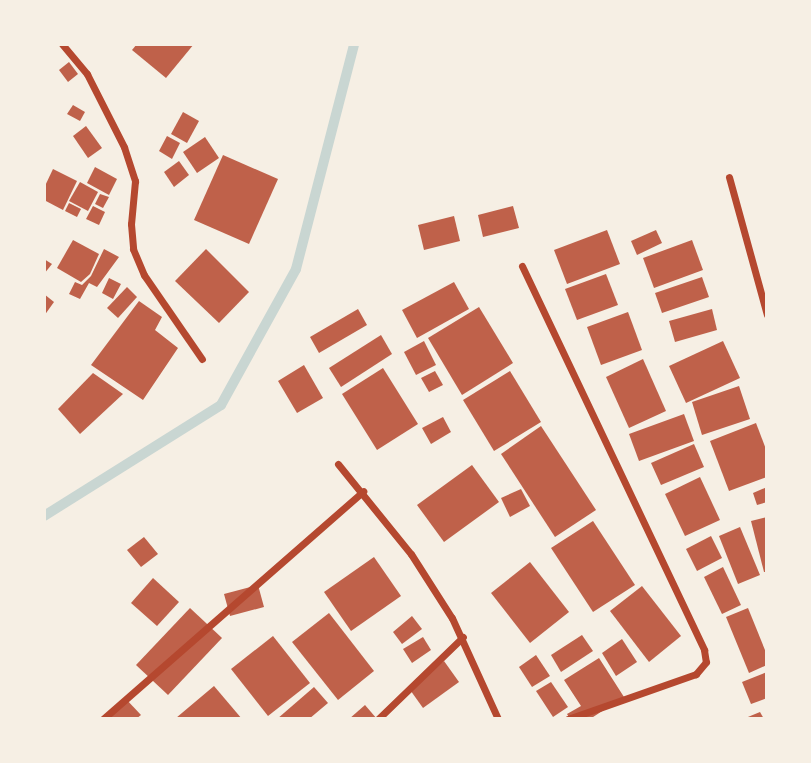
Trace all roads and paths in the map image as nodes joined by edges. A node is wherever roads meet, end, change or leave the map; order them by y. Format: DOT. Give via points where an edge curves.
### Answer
graph roads {
  1 [pos="62,44"];
  2 [pos="729,177"];
  3 [pos="522,266"];
  4 [pos="767,315"];
  5 [pos="202,359"];
  6 [pos="338,464"];
  7 [pos="363,491"];
  8 [pos="463,637"];
  9 [pos="103,719"];
  10 [pos="378,719"];
  11 [pos="498,719"];
  12 [pos="568,719"];
  1 -- 5 [label="street" via="87,74 124,147 135,181 133,249 144,275"];
  2 -- 4 [label="street"];
  3 -- 12 [label="street" via="706,662 696,674"];
  6 -- 7 [label="street"];
  7 -- 8 [label="street" via="411,554"];
  7 -- 9 [label="street"];
  8 -- 10 [label="street"];
  8 -- 11 [label="street"];
}
